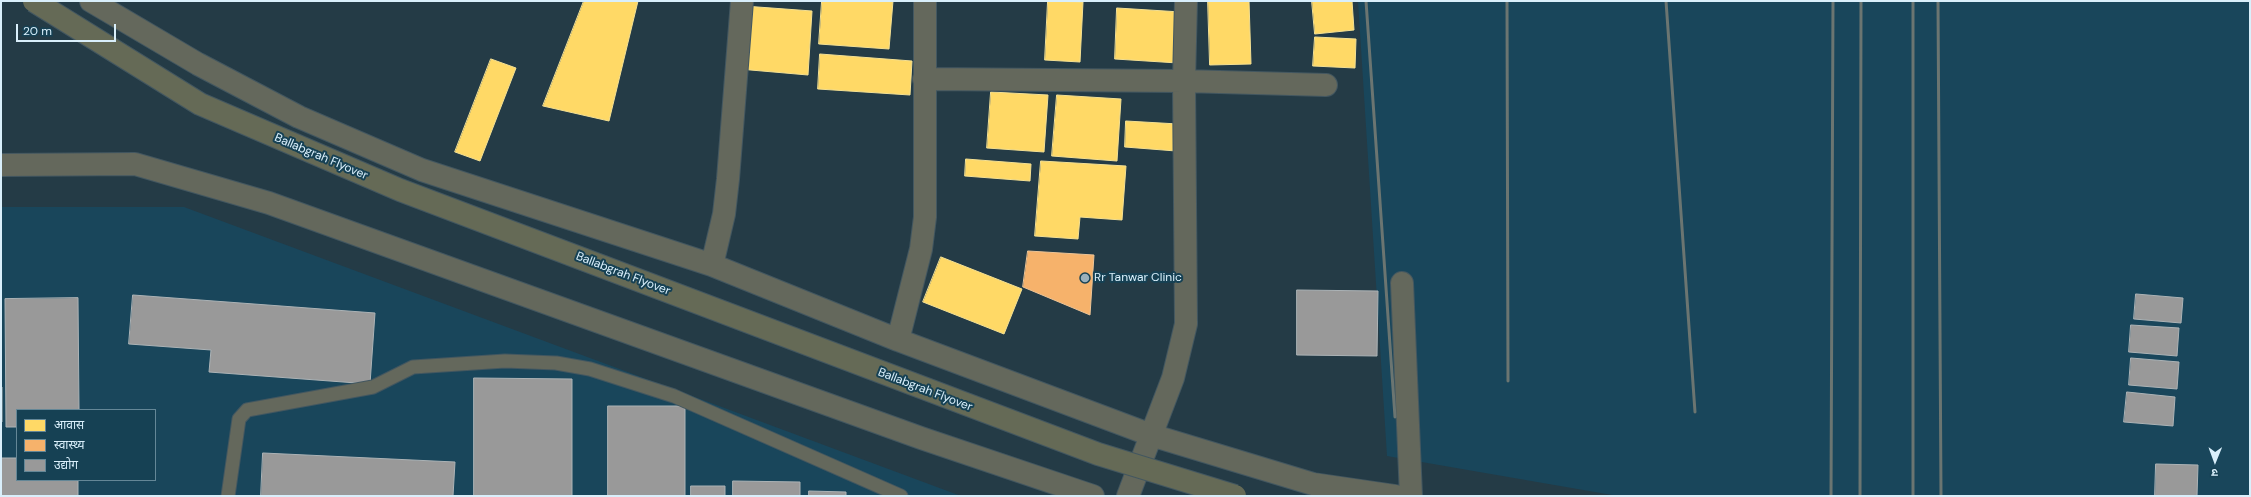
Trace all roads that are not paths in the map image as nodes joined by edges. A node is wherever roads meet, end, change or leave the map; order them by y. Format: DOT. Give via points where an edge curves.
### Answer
graph roads {
  1 [pos="34,1"];
  2 [pos="91,1"];
  3 [pos="742,1"];
  4 [pos="925,1"];
  5 [pos="1186,1"];
  6 [pos="924,79"];
  7 [pos="1184,80"];
  8 [pos="1326,85"];
  9 [pos="1,165"];
  10 [pos="712,265"];
  11 [pos="1402,283"];
  12 [pos="898,340"];
  13 [pos="1151,435"];
  14 [pos="228,496"];
  15 [pos="902,496"];
  16 [pos="1093,496"];
  17 [pos="1128,496"];
  18 [pos="1235,496"];
  19 [pos="1395,496"];
  20 [pos="1411,496"];
  1 -- 18 [label="main road, Ballabgrah Flyover, bridge" via="200,104 400,190 1076,446"];
  2 -- 10 [label="street" via="198,64 299,117 422,170"];
  3 -- 10 [label="street" via="728,180 724,214"];
  4 -- 6 [label="street"];
  5 -- 7 [label="street"];
  6 -- 7 [label="street"];
  6 -- 12 [label="street" via="925,217 921,249"];
  7 -- 8 [label="street"];
  7 -- 13 [label="street" via="1186,324 1173,378"];
  9 -- 16 [label="street" via="135,164 269,203 914,435"];
  10 -- 12 [label="street"];
  11 -- 20 [label="street"];
  12 -- 13 [label="street"];
  13 -- 17 [label="street"];
  13 -- 19 [label="street" via="1312,484"];
  14 -- 15 [label="lane" via="240,419 246,410 373,387 413,367 505,361 556,363 590,369 660,392"];
}
